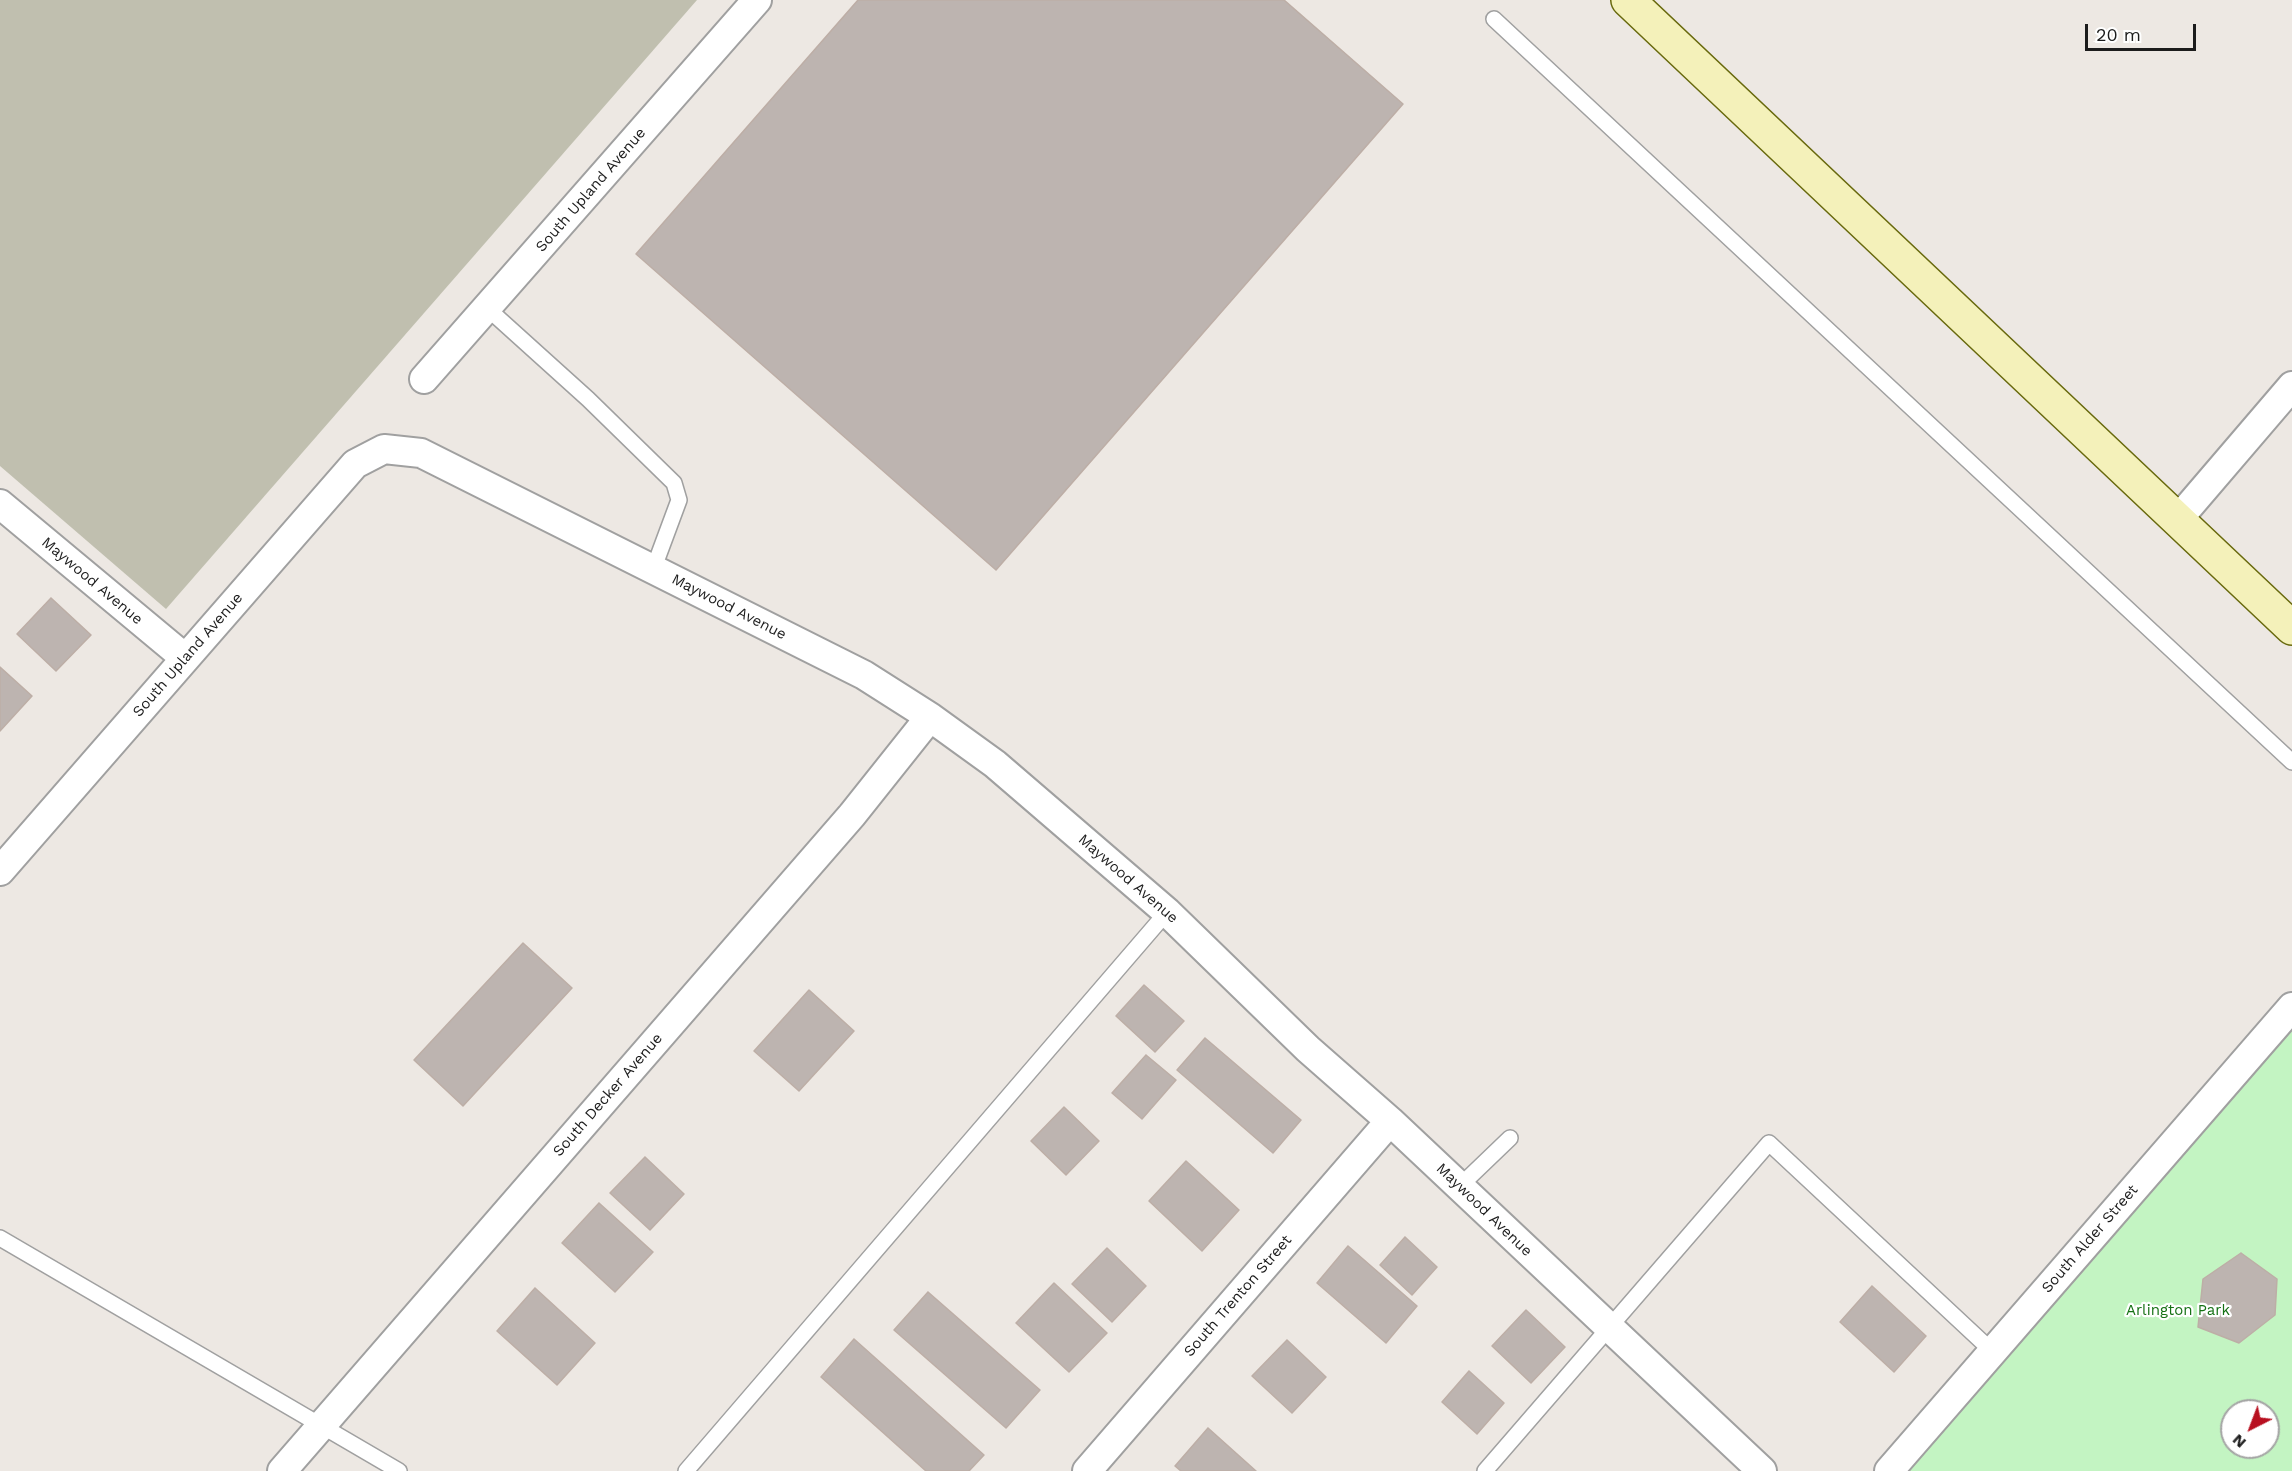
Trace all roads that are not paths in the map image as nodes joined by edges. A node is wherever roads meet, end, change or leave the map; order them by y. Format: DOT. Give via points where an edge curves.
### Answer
graph roads {
  1 [pos="757,0"];
  2 [pos="1628,0"];
  3 [pos="1494,19"];
  4 [pos="486,308"];
  5 [pos="424,379"];
  6 [pos="2292,386"];
  7 [pos="384,449"];
  8 [pos="0,504"];
  9 [pos="2179,519"];
  10 [pos="653,570"];
  11 [pos="2292,628"];
  12 [pos="185,658"];
  13 [pos="930,717"];
  14 [pos="2292,762"];
  15 [pos="0,871"];
  16 [pos="1167,912"];
  17 [pos="2292,1007"];
  18 [pos="1390,1121"];
  19 [pos="1510,1138"];
  20 [pos="1460,1186"];
  21 [pos="0,1238"];
  22 [pos="1610,1329"];
  23 [pos="1993,1352"];
  24 [pos="320,1426"];
  25 [pos="282,1471"];
  26 [pos="399,1471"];
  27 [pos="686,1471"];
  28 [pos="1087,1471"];
  29 [pos="1485,1471"];
  30 [pos="1762,1471"];
  31 [pos="1889,1471"];
  1 -- 4 [label="street, South Upland Avenue"];
  2 -- 9 [label="street"];
  3 -- 14 [label="lane"];
  4 -- 5 [label="street, South Upland Avenue"];
  4 -- 10 [label="lane" via="675,483 678,500"];
  6 -- 9 [label="street"];
  7 -- 10 [label="street, Maywood Avenue" via="421,453"];
  7 -- 12 [label="street, South Upland Avenue" via="355,464"];
  8 -- 12 [label="street, Maywood Avenue"];
  9 -- 11 [label="street"];
  10 -- 13 [label="street, Maywood Avenue" via="864,675"];
  12 -- 15 [label="street, South Upland Avenue"];
  13 -- 16 [label="street, Maywood Avenue" via="995,764"];
  13 -- 24 [label="street, South Decker Avenue" via="852,816"];
  16 -- 18 [label="street, Maywood Avenue" via="1308,1049"];
  16 -- 27 [label="lane"];
  17 -- 23 [label="street, South Alder Street"];
  18 -- 20 [label="street, Maywood Avenue"];
  18 -- 28 [label="street, South Trenton Street"];
  19 -- 20 [label="lane"];
  20 -- 22 [label="street, Maywood Avenue"];
  21 -- 24 [label="lane" via="280,1399"];
  22 -- 23 [label="lane" via="1769,1143"];
  22 -- 29 [label="lane"];
  22 -- 30 [label="street, Maywood Avenue"];
  23 -- 31 [label="street, South Alder Street"];
  24 -- 25 [label="street, South Decker Avenue"];
  24 -- 26 [label="lane"];
}
